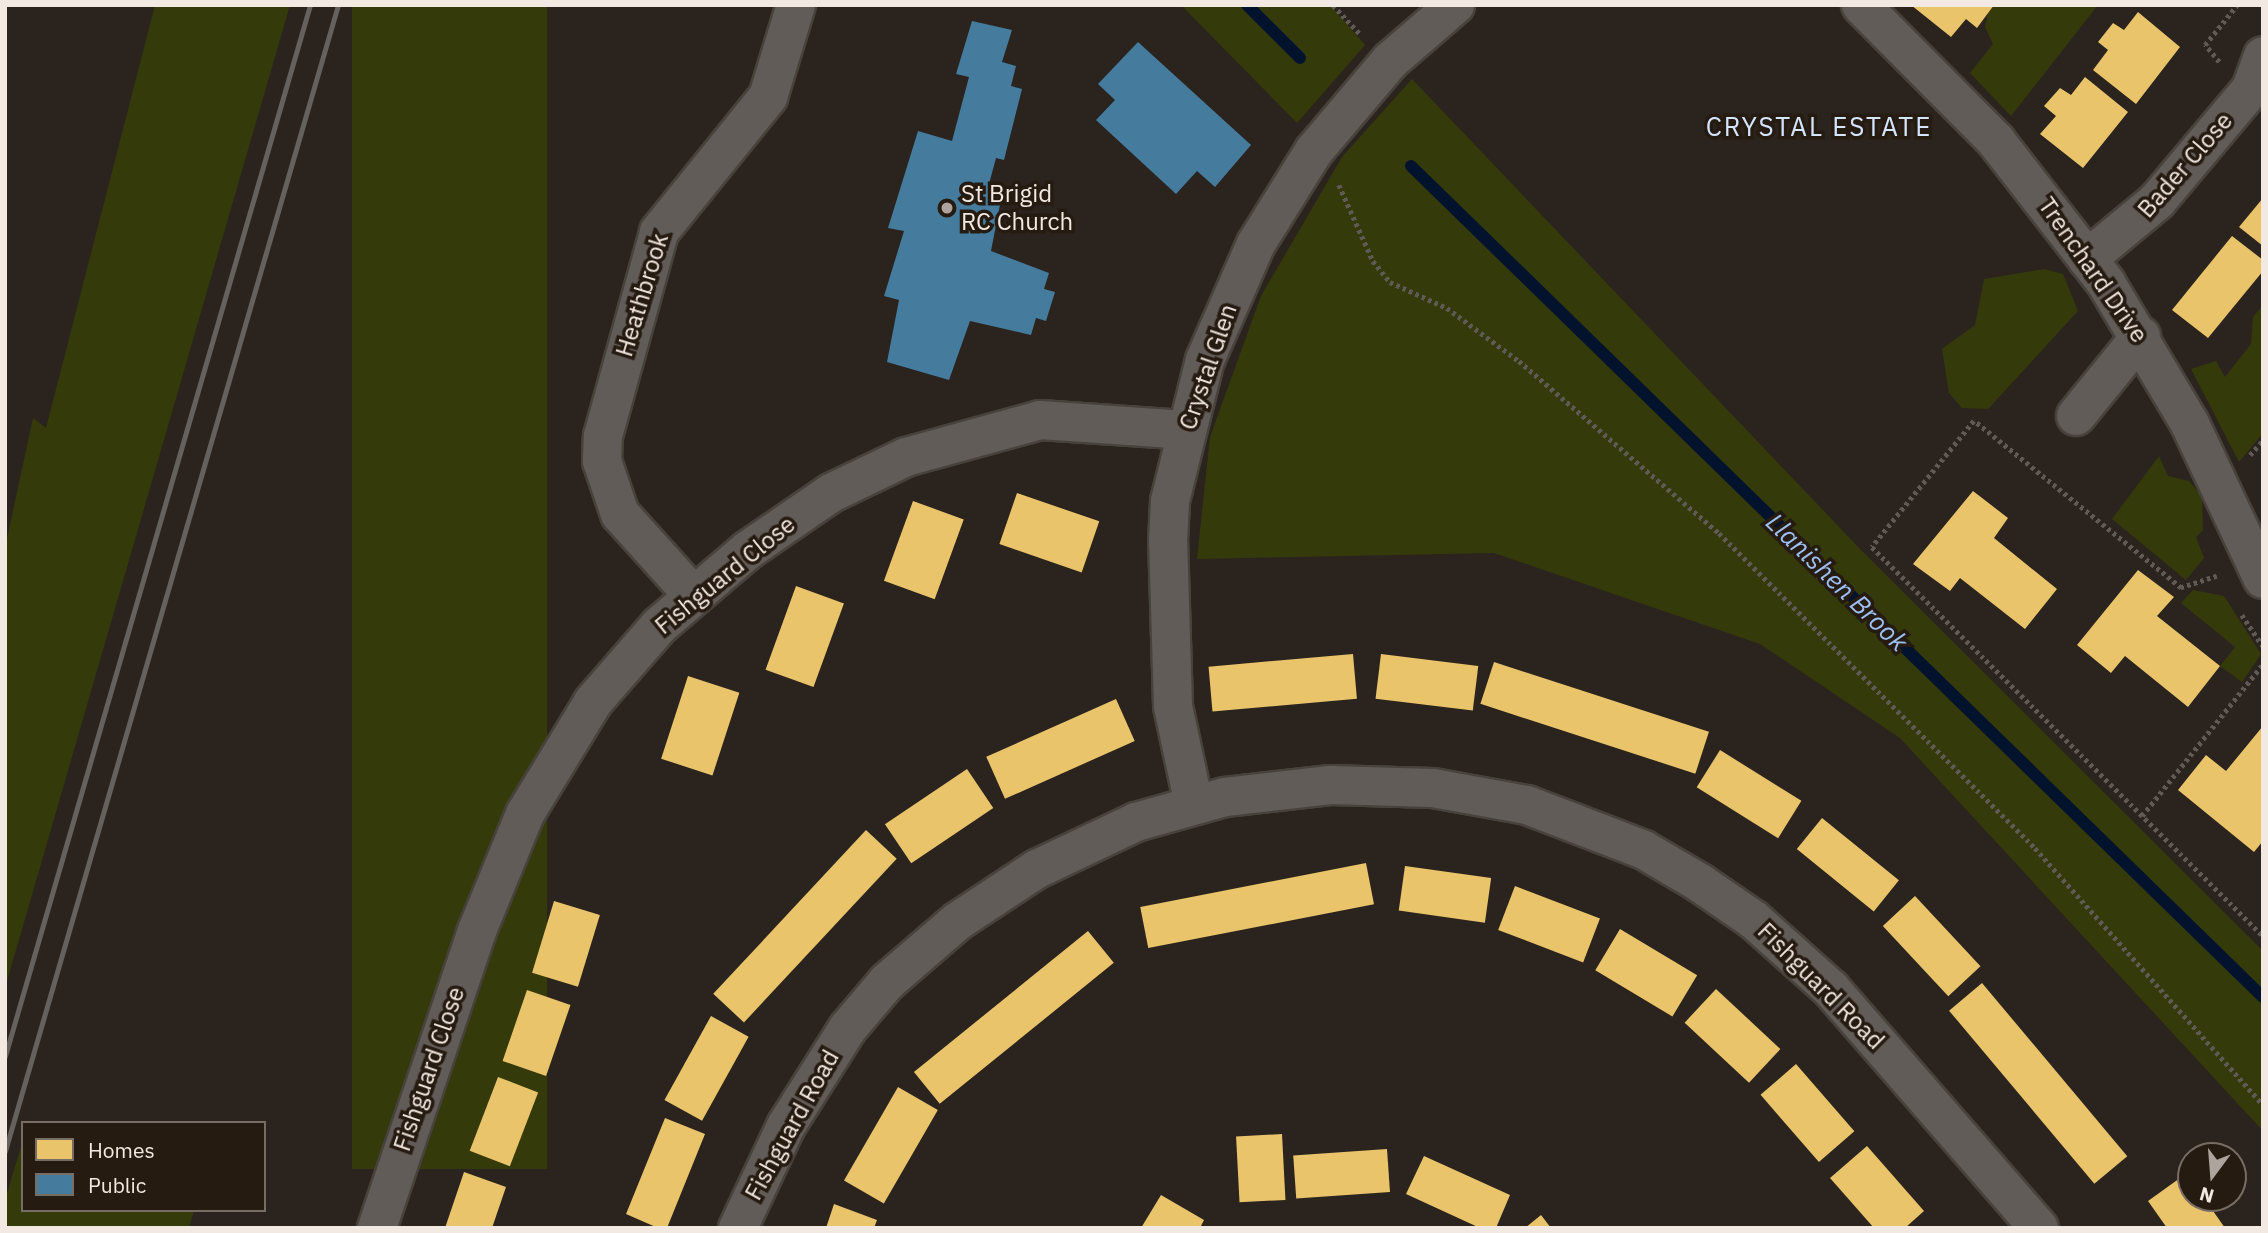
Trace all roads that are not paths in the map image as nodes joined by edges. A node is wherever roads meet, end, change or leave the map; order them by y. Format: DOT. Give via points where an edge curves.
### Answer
graph roads {
  1 [pos="796,5"];
  2 [pos="1455,5"];
  3 [pos="1861,5"];
  4 [pos="2263,56"];
  5 [pos="2087,259"];
  6 [pos="2141,336"];
  7 [pos="2076,415"];
  8 [pos="1185,430"];
  9 [pos="2248,590"];
  10 [pos="693,594"];
  11 [pos="1194,804"];
  12 [pos="377,1228"];
  13 [pos="738,1228"];
  14 [pos="2039,1228"];
  1 -- 10 [label="street, Heathbrook" via="768,97 659,232 603,436 602,461 620,514"];
  2 -- 8 [label="street, Crystal Glen" via="1344,111 1270,217 1218,326"];
  3 -- 5 [label="street, Trenchard Drive" via="1989,132"];
  4 -- 5 [label="street, Bader Close" via="2251,89 2157,201"];
  5 -- 6 [label="street, Trenchard Drive"];
  6 -- 7 [label="street"];
  6 -- 9 [label="street, Trenchard Drive"];
  8 -- 10 [label="street, Fishguard Close" via="1040,420 949,440 831,493"];
  8 -- 11 [label="street, Crystal Glen" via="1171,501 1168,640 1173,706"];
  10 -- 12 [label="street, Fishguard Close" via="593,702 525,814 467,957"];
  11 -- 13 [label="street, Fishguard Road" via="1136,822 1037,869 918,952 816,1072"];
  11 -- 14 [label="street, Fishguard Road" via="1276,788 1433,788 1527,805 1644,850 1755,920 1796,955 1951,1122"];
}
